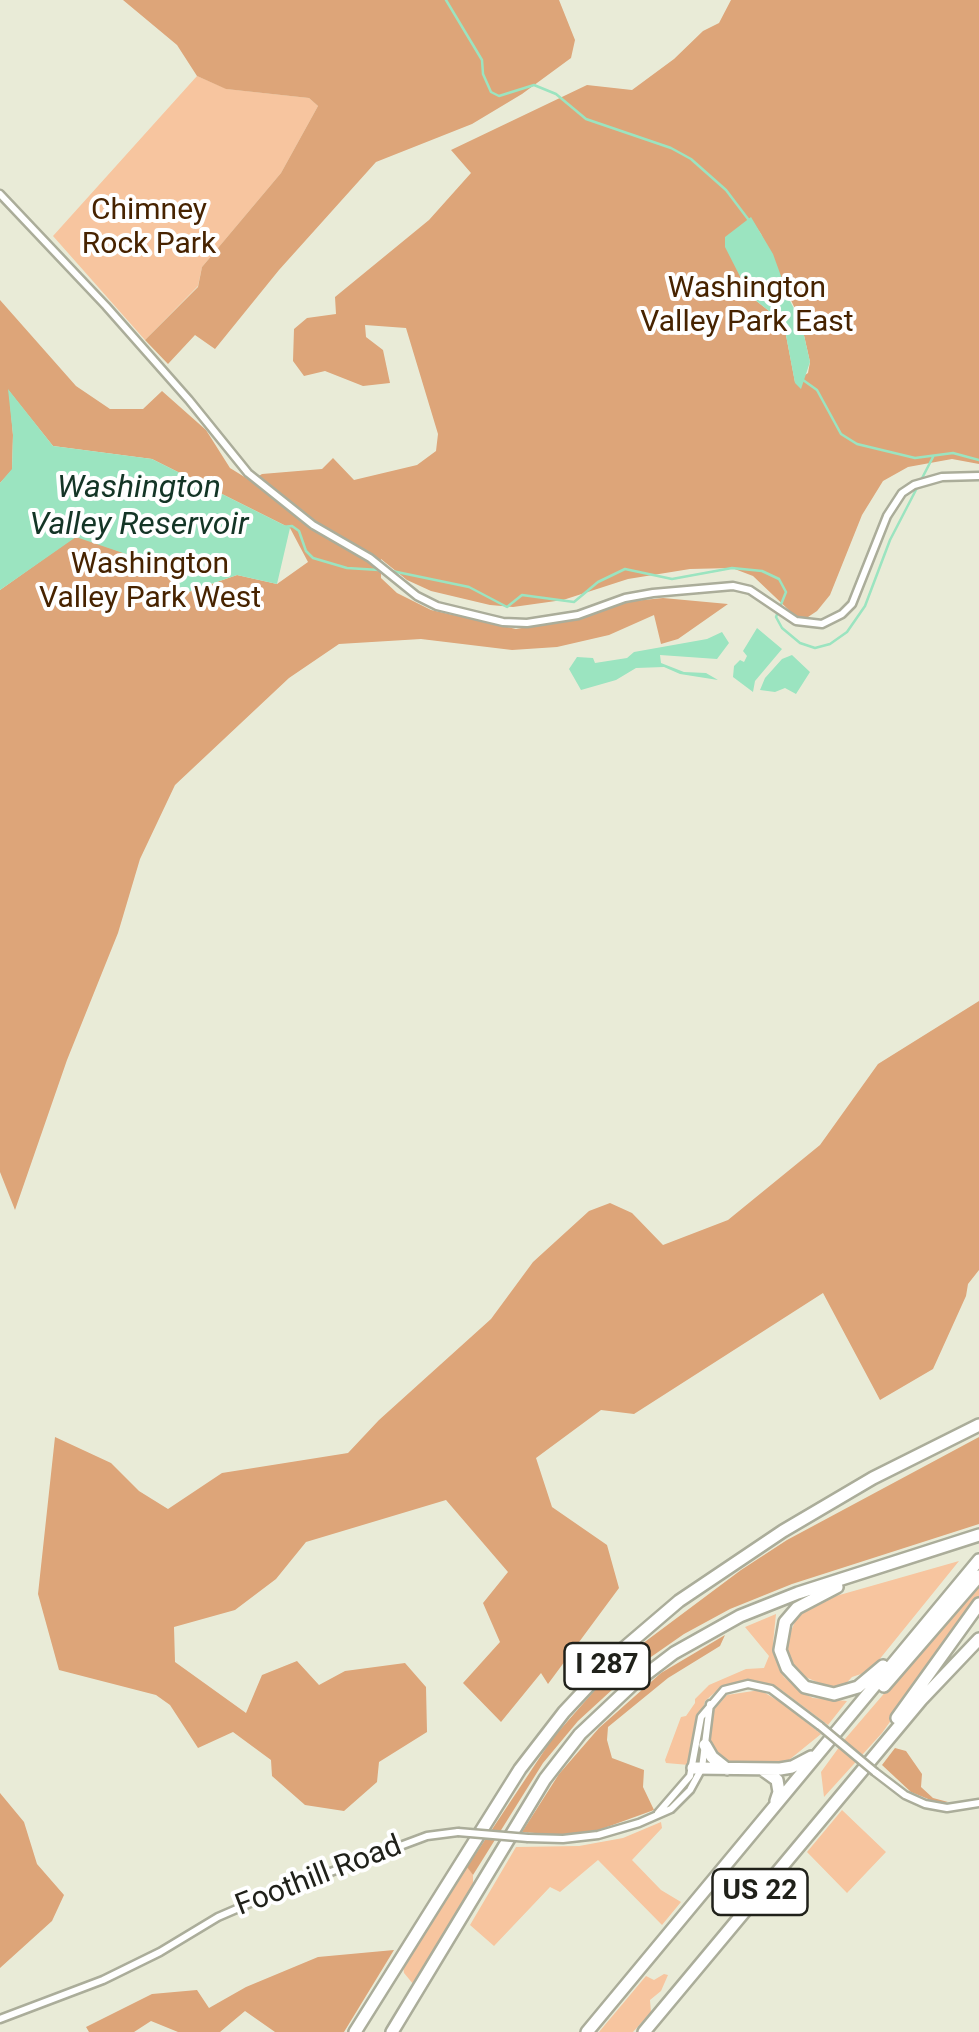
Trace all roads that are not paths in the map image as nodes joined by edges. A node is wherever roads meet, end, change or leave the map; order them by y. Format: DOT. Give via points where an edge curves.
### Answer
graph roads {
  1 [pos="0,194"];
  2 [pos="979,476"];
  3 [pos="979,1423"];
  4 [pos="979,1532"];
  5 [pos="979,1560"];
  6 [pos="858,1575"];
  7 [pos="979,1576"];
  8 [pos="979,1604"];
  9 [pos="979,1638"];
  10 [pos="896,1660"];
  11 [pos="710,1704"];
  12 [pos="706,1745"];
  13 [pos="820,1752"];
  14 [pos="877,1752"];
  15 [pos="697,1768"];
  16 [pos="727,1769"];
  17 [pos="762,1770"];
  18 [pos="790,1788"];
  19 [pos="979,1803"];
  20 [pos="772,1810"];
  21 [pos="0,2019"];
  22 [pos="588,2030"];
  23 [pos="355,2032"];
  24 [pos="392,2032"];
  25 [pos="644,2032"];
  1 -- 2 [label="street" via="189,400 238,464 312,525 437,606 516,623 561,619 653,592 727,586 750,590 802,623 822,624 855,598 902,494 951,476"];
  3 -- 23 [label="highway, I 287" via="745,1555 624,1648 520,1768"];
  4 -- 6 [label="highway, I 287"];
  5 -- 10 [label="highway, US 22"];
  6 -- 10 [label="highway" via="792,1612 781,1633 784,1664 805,1687 834,1694 858,1687"];
  6 -- 24 [label="highway, I 287" via="730,1621 666,1659 600,1713 530,1802"];
  7 -- 18 [label="highway"];
  8 -- 14 [label="highway"];
  9 -- 14 [label="highway, US 22"];
  10 -- 13 [label="highway, US 22"];
  11 -- 12 [label="street, Foothill Road"];
  11 -- 15 [label="street, Foothill Road" via="701,1717"];
  11 -- 19 [label="street, bridge" via="732,1687 757,1684 778,1692 904,1796 962,1808"];
  12 -- 15 [label="street, Foothill Road"];
  12 -- 16 [label="highway"];
  13 -- 17 [label="highway" via="792,1767"];
  13 -- 18 [label="highway, US 22"];
  14 -- 25 [label="highway, US 22"];
  15 -- 16 [label="highway"];
  15 -- 21 [label="street, Foothill Road, bridge" via="684,1797 639,1823 563,1839 428,1836 282,1889 102,1980"];
  16 -- 17 [label="highway"];
  17 -- 20 [label="highway" via="779,1783"];
  18 -- 20 [label="highway, US 22"];
  20 -- 22 [label="highway, US 22"];
}
